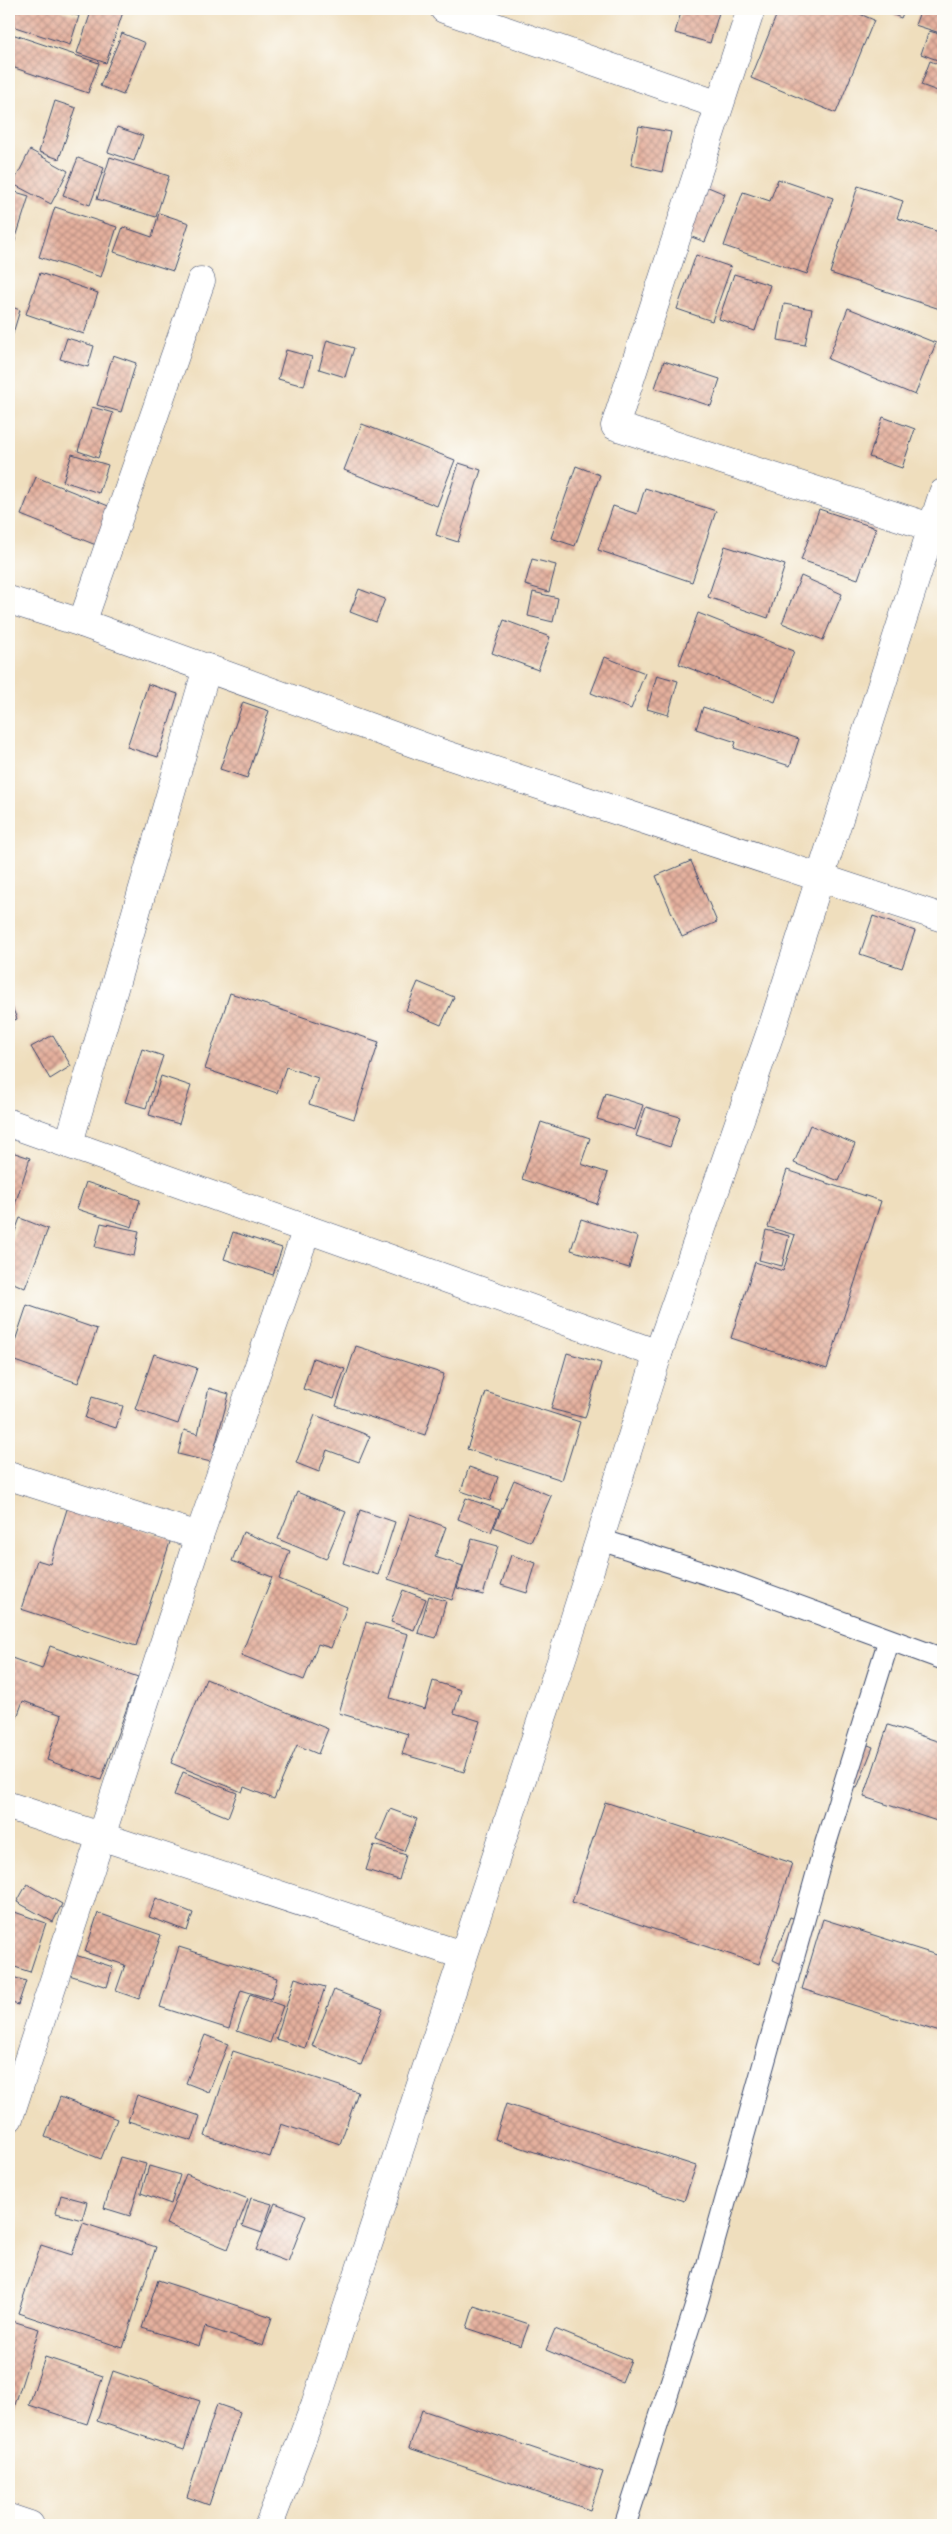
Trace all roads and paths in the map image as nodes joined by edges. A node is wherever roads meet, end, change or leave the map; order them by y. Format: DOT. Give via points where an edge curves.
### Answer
graph roads {
  1 [pos="444,9"];
  2 [pos="751,9"];
  3 [pos="719,105"];
  4 [pos="200,281"];
  5 [pos="943,493"];
  6 [pos="937,529"];
  7 [pos="9,600"];
  8 [pos="82,623"];
  9 [pos="207,668"];
  10 [pos="820,877"];
  11 [pos="943,918"];
  12 [pos="9,1123"];
  13 [pos="68,1143"];
  14 [pos="307,1229"];
  15 [pos="658,1354"];
  16 [pos="9,1476"];
  17 [pos="199,1536"];
  18 [pos="598,1539"];
  19 [pos="889,1640"];
  20 [pos="943,1658"];
  21 [pos="9,1806"];
  22 [pos="103,1837"];
  23 [pos="462,1955"];
  24 [pos="9,2118"];
  25 [pos="9,2518"];
  26 [pos="30,2525"];
  27 [pos="269,2525"];
  28 [pos="625,2525"];
  1 -- 3 [label="street"];
  2 -- 3 [label="street"];
  3 -- 6 [label="street" via="615,426"];
  4 -- 8 [label="street"];
  5 -- 6 [label="street"];
  6 -- 10 [label="street"];
  7 -- 8 [label="street"];
  8 -- 9 [label="street"];
  9 -- 10 [label="street" via="438,752"];
  9 -- 13 [label="street"];
  10 -- 11 [label="street"];
  10 -- 15 [label="street" via="774,1022"];
  12 -- 13 [label="street"];
  13 -- 14 [label="street"];
  14 -- 15 [label="street"];
  14 -- 17 [label="street"];
  15 -- 18 [label="street"];
  16 -- 17 [label="street"];
  17 -- 22 [label="street"];
  18 -- 19 [label="lane" via="732,1582"];
  18 -- 23 [label="street" via="564,1652"];
  19 -- 20 [label="lane"];
  19 -- 28 [label="lane" via="823,1852 698,2299"];
  21 -- 22 [label="street"];
  22 -- 23 [label="street"];
  22 -- 24 [label="street"];
  23 -- 27 [label="street" via="315,2405"];
  25 -- 26 [label="street"];
}
